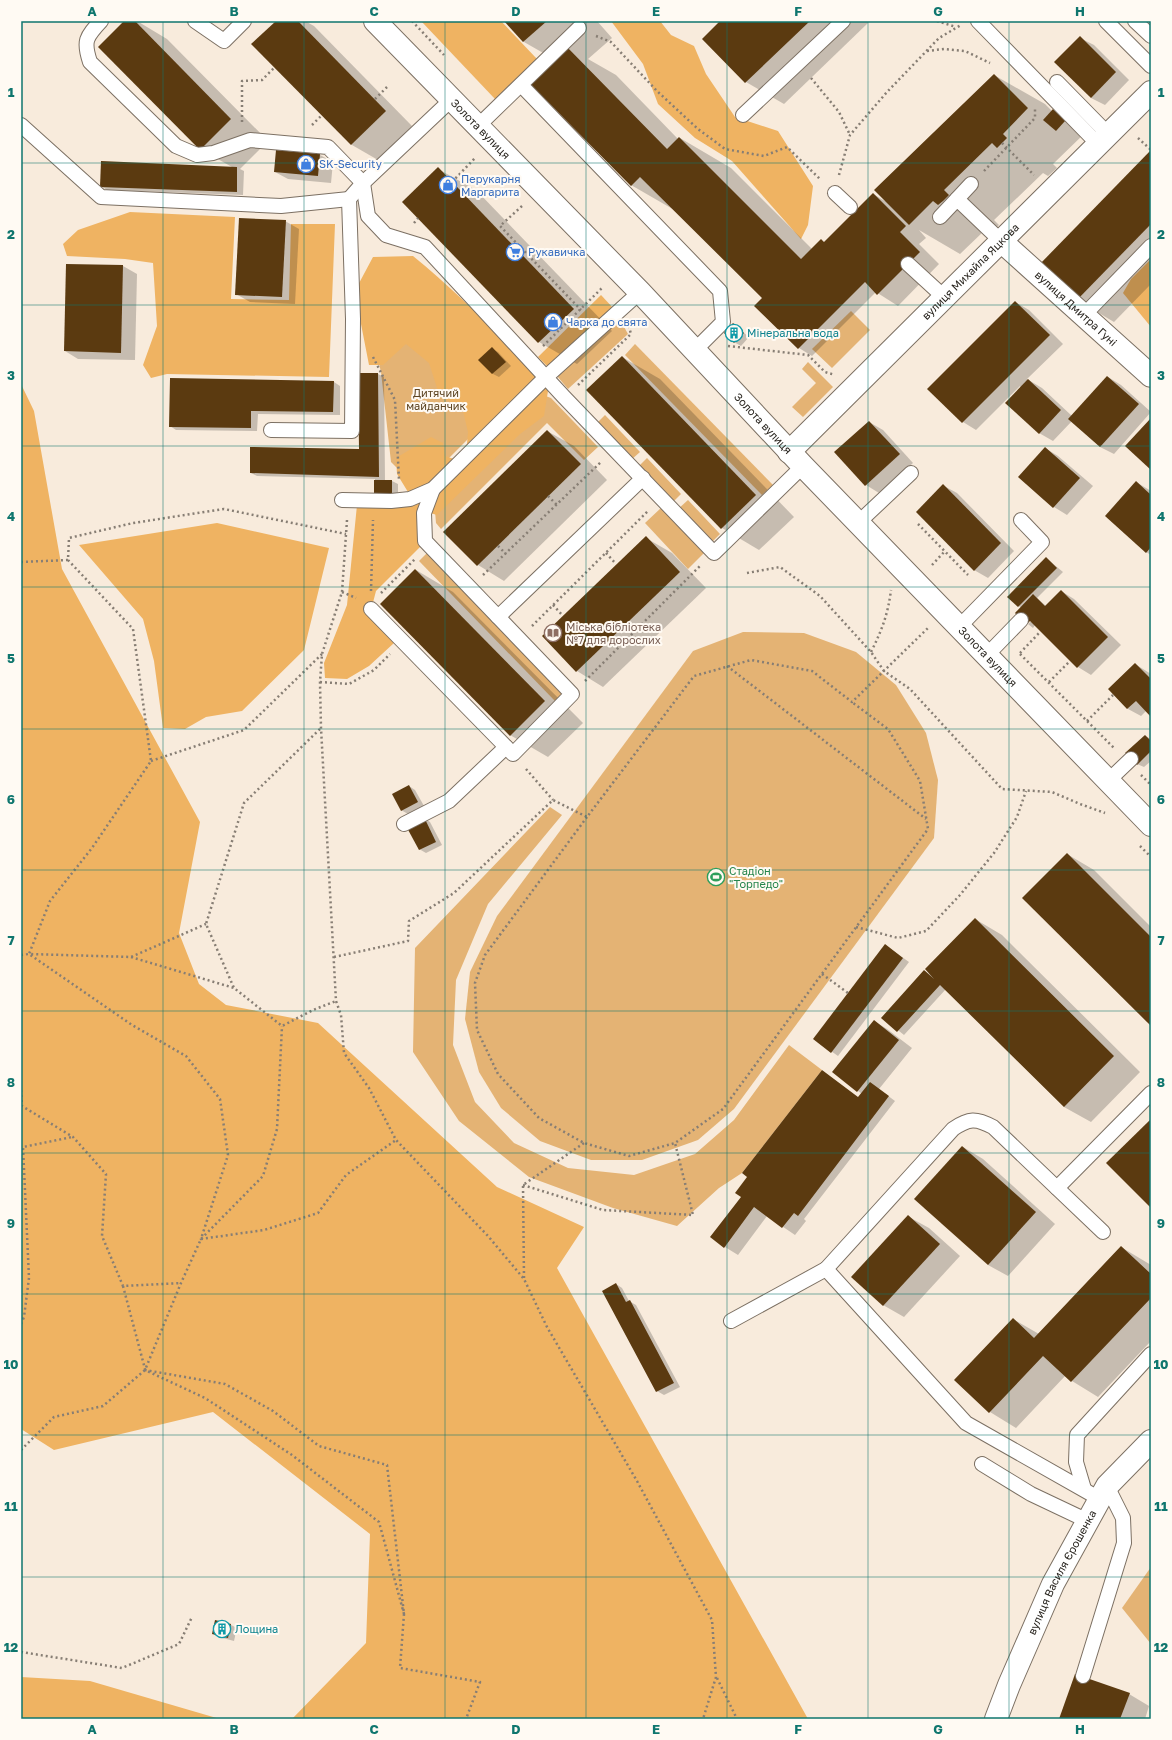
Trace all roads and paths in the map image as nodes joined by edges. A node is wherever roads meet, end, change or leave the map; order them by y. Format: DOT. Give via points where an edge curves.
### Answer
graph roads {
  1 [pos="101,21"];
  2 [pos="195,21"];
  3 [pos="244,21"];
  4 [pos="375,21"];
  5 [pos="843,21"];
  6 [pos="937,21"];
  7 [pos="978,21"];
  8 [pos="1106,21"];
  9 [pos="1135,21"];
  10 [pos="579,28"];
  11 [pos="1151,36"];
  12 [pos="927,51"];
  13 [pos="996,66"];
  14 [pos="1151,66"];
  15 [pos="274,68"];
  16 [pos="810,77"];
  17 [pos="1057,82"];
  18 [pos="521,85"];
  19 [pos="387,88"];
  20 [pos="1151,92"];
  21 [pos="375,99"];
  22 [pos="452,99"];
  23 [pos="1036,108"];
  24 [pos="743,115"];
  25 [pos="321,116"];
  26 [pos="21,125"];
  27 [pos="478,126"];
  28 [pos="237,127"];
  29 [pos="309,129"];
  30 [pos="1133,133"];
  31 [pos="850,135"];
  32 [pos="1103,139"];
  33 [pos="1002,143"];
  34 [pos="1007,147"];
  35 [pos="1151,150"];
  36 [pos="476,157"];
  37 [pos="1036,177"];
  38 [pos="452,182"];
  39 [pos="363,183"];
  40 [pos="971,184"];
  41 [pos="835,193"];
  42 [pos="349,199"];
  43 [pos="957,199"];
  44 [pos="522,206"];
  45 [pos="850,207"];
  46 [pos="940,217"];
  47 [pos="1001,241"];
  48 [pos="1151,246"];
  49 [pos="521,248"];
  50 [pos="518,250"];
  51 [pos="908,264"];
  52 [pos="602,288"];
  53 [pos="640,292"];
  54 [pos="944,297"];
  55 [pos="581,310"];
  56 [pos="1084,316"];
  57 [pos="557,325"];
  58 [pos="561,328"];
  59 [pos="631,334"];
  60 [pos="724,345"];
  61 [pos="695,350"];
  62 [pos="371,353"];
  63 [pos="530,359"];
  64 [pos="835,375"];
  65 [pos="1151,376"];
  66 [pos="546,377"];
  67 [pos="564,397"];
  68 [pos="271,430"];
  69 [pos="614,449"];
  70 [pos="796,459"];
  71 [pos="910,473"];
  72 [pos="643,478"];
  73 [pos="433,489"];
  74 [pos="548,496"];
  75 [pos="662,498"];
  76 [pos="345,499"];
  77 [pos="373,500"];
  78 [pos="400,500"];
  79 [pos="557,505"];
  80 [pos="1021,520"];
  81 [pos="858,523"];
  82 [pos="918,524"];
  83 [pos="346,534"];
  84 [pos="498,546"];
  85 [pos="945,551"];
  86 [pos="606,553"];
  87 [pos="714,553"];
  88 [pos="506,554"];
  89 [pos="418,556"];
  90 [pos="68,560"];
  91 [pos="21,562"];
  92 [pos="616,564"];
  93 [pos="932,565"];
  94 [pos="747,573"];
  95 [pos="968,575"];
  96 [pos="397,577"];
  97 [pos="891,587"];
  98 [pos="470,588"];
  99 [pos="371,602"];
  100 [pos="553,605"];
  101 [pos="563,616"];
  102 [pos="498,617"];
  103 [pos="1021,620"];
  104 [pos="929,626"];
  105 [pos="959,627"];
  106 [pos="1040,632"];
  107 [pos="519,639"];
  108 [pos="403,641"];
  109 [pos="872,652"];
  110 [pos="1020,653"];
  111 [pos="322,654"];
  112 [pos="987,655"];
  113 [pos="1070,661"];
  114 [pos="727,666"];
  115 [pos="884,670"];
  116 [pos="320,682"];
  117 [pos="1049,682"];
  118 [pos="572,694"];
  119 [pos="1113,695"];
  120 [pos="852,702"];
  121 [pos="1087,721"];
  122 [pos="321,728"];
  123 [pos="509,750"];
  124 [pos="1131,759"];
  125 [pos="151,761"];
  126 [pos="1108,781"];
  127 [pos="1026,792"];
  128 [pos="553,800"];
  129 [pos="1109,814"];
  130 [pos="587,817"];
  131 [pos="926,820"];
  132 [pos="404,824"];
  133 [pos="1151,825"];
  134 [pos="206,924"];
  135 [pos="856,927"];
  136 [pos="29,954"];
  137 [pos="21,955"];
  138 [pos="131,957"];
  139 [pos="334,958"];
  140 [pos="822,974"];
  141 [pos="234,988"];
  142 [pos="848,993"];
  143 [pos="336,1001"];
  144 [pos="282,1026"];
  145 [pos="21,1090"];
  146 [pos="1151,1093"];
  147 [pos="73,1137"];
  148 [pos="396,1140"];
  149 [pos="584,1143"];
  150 [pos="675,1143"];
  151 [pos="22,1147"];
  152 [pos="523,1185"];
  153 [pos="1057,1188"];
  154 [pos="1104,1232"];
  155 [pos="201,1239"];
  156 [pos="826,1268"];
  157 [pos="524,1278"];
  158 [pos="181,1283"];
  159 [pos="123,1286"];
  160 [pos="731,1321"];
  161 [pos="21,1324"];
  162 [pos="1151,1354"];
  163 [pos="145,1370"];
  164 [pos="1151,1441"];
  165 [pos="21,1450"];
  166 [pos="982,1464"];
  167 [pos="1097,1491"];
  168 [pos="1088,1521"];
  169 [pos="404,1614"];
  170 [pos="192,1617"];
  171 [pos="21,1652"];
  172 [pos="1083,1676"];
  173 [pos="716,1677"];
  174 [pos="466,1719"];
  175 [pos="703,1719"];
  176 [pos="737,1719"];
  177 [pos="996,1719"];
  1 -- 39 [label="lane" via="89,34 85,48 90,62 176,146 197,156 250,140 328,147"];
  2 -- 3 [label="lane" via="224,41"];
  4 -- 22 [label="street, Золота вулиця"];
  5 -- 24 [label="lane"];
  6 -- 12 [label="path" via="956,27 939,38"];
  7 -- 32 [label="lane"];
  8 -- 14 [label="lane"];
  9 -- 11 [label="lane"];
  10 -- 18 [label="lane"];
  10 -- 41 [label="path" via="611,42 657,91 698,129 725,149 764,156 787,147"];
  12 -- 13 [label="path" via="965,51"];
  12 -- 31 [label="path"];
  15 -- 28 [label="path" via="262,80 242,81 242,122"];
  16 -- 31 [label="path" via="840,112"];
  17 -- 32 [label="lane"];
  18 -- 27 [label="lane"];
  18 -- 61 [label="lane" via="720,291 723,322"];
  19 -- 21 [label="path"];
  20 -- 32 [label="street, вулиця Михайла Яцкова"];
  22 -- 27 [label="street, Золота вулиця"];
  22 -- 39 [label="lane"];
  23 -- 34 [label="path" via="1035,118"];
  25 -- 29 [label="path"];
  26 -- 42 [label="lane" via="101,197 281,206"];
  27 -- 53 [label="street, Золота вулиця"];
  30 -- 35 [label="path"];
  31 -- 41 [label="path"];
  32 -- 47 [label="street, вулиця Михайла Яцкова"];
  33 -- 34 [label="path"];
  34 -- 37 [label="path"];
  34 -- 40 [label="path"];
  36 -- 38 [label="path"];
  39 -- 42 [label="lane"];
  39 -- 63 [label="lane" via="368,216 386,235 425,247"];
  40 -- 43 [label="lane"];
  41 -- 45 [label="lane"];
  42 -- 68 [label="lane" via="354,319 352,431"];
  43 -- 46 [label="lane"];
  43 -- 47 [label="lane"];
  44 -- 49 [label="path" via="500,226"];
  47 -- 54 [label="street, вулиця Михайла Яцкова"];
  47 -- 56 [label="street, вулиця Дмитра Гуні"];
  48 -- 56 [label="lane"];
  49 -- 50 [label="path"];
  49 -- 55 [label="path"];
  51 -- 54 [label="lane"];
  52 -- 55 [label="path"];
  53 -- 61 [label="street, Золота вулиця"];
  53 -- 66 [label="lane"];
  54 -- 70 [label="street, вулиця Михайла Яцкова"];
  55 -- 58 [label="path"];
  56 -- 65 [label="street, вулиця Дмитра Гуні"];
  57 -- 58 [label="path"];
  58 -- 63 [label="path"];
  59 -- 67 [label="path"];
  60 -- 64 [label="path" via="808,355 825,372"];
  61 -- 70 [label="street, Золота вулиця"];
  62 -- 78 [label="path" via="395,400"];
  63 -- 66 [label="lane"];
  66 -- 67 [label="lane"];
  66 -- 73 [label="lane"];
  67 -- 69 [label="lane"];
  69 -- 72 [label="lane"];
  69 -- 79 [label="path"];
  70 -- 81 [label="street, Золота вулиця"];
  70 -- 87 [label="lane"];
  71 -- 81 [label="lane"];
  72 -- 75 [label="lane"];
  72 -- 102 [label="lane"];
  73 -- 78 [label="lane" via="410,499"];
  73 -- 98 [label="lane" via="424,513 425,541"];
  74 -- 79 [label="path"];
  75 -- 86 [label="path"];
  75 -- 87 [label="lane"];
  76 -- 77 [label="lane"];
  76 -- 83 [label="path"];
  77 -- 78 [label="lane"];
  77 -- 99 [label="path"];
  79 -- 88 [label="path"];
  80 -- 105 [label="lane" via="1042,542"];
  81 -- 105 [label="street, Золота вулиця"];
  82 -- 85 [label="path"];
  83 -- 90 [label="path" via="224,509 133,523 69,538"];
  83 -- 111 [label="path" via="342,592"];
  84 -- 88 [label="path"];
  85 -- 93 [label="path"];
  85 -- 95 [label="path"];
  86 -- 92 [label="path"];
  86 -- 100 [label="path"];
  87 -- 118 [label="path"];
  88 -- 98 [label="path"];
  89 -- 96 [label="path"];
  90 -- 91 [label="path"];
  90 -- 125 [label="path" via="133,629"];
  94 -- 109 [label="path" via="780,567 820,596"];
  97 -- 109 [label="path" via="882,631"];
  98 -- 102 [label="lane"];
  99 -- 108 [label="lane"];
  100 -- 101 [label="path"];
  100 -- 107 [label="path"];
  102 -- 107 [label="lane"];
  103 -- 112 [label="lane"];
  104 -- 115 [label="path"];
  105 -- 112 [label="street, Золота вулиця"];
  106 -- 110 [label="path"];
  107 -- 118 [label="lane"];
  108 -- 116 [label="path" via="374,670 349,684"];
  108 -- 123 [label="lane"];
  109 -- 115 [label="path"];
  111 -- 116 [label="path"];
  111 -- 125 [label="path" via="244,730"];
  112 -- 126 [label="street, Золота вулиця"];
  113 -- 117 [label="path"];
  114 -- 120 [label="path" via="751,660 812,671"];
  114 -- 130 [label="path" via="694,676"];
  114 -- 131 [label="path"];
  115 -- 120 [label="path"];
  115 -- 127 [label="path" via="910,689 1002,789"];
  116 -- 122 [label="path"];
  118 -- 123 [label="lane"];
  119 -- 121 [label="path"];
  120 -- 131 [label="path" via="888,729 920,780"];
  122 -- 134 [label="path" via="244,803"];
  122 -- 139 [label="path"];
  123 -- 128 [label="path"];
  123 -- 132 [label="lane" via="449,801"];
  124 -- 126 [label="lane"];
  125 -- 136 [label="path" via="92,848 50,901"];
  126 -- 133 [label="street, Золота вулиця"];
  127 -- 129 [label="path" via="1052,792"];
  127 -- 135 [label="path" via="1017,817 994,853 926,931 898,938"];
  128 -- 130 [label="path"];
  128 -- 139 [label="path" via="454,893 409,921 408,941"];
  130 -- 149 [label="path" via="485,955 475,983 477,1030 498,1074 539,1118"];
  131 -- 135 [label="path" via="928,829"];
  134 -- 138 [label="path"];
  134 -- 141 [label="path"];
  135 -- 140 [label="path"];
  136 -- 137 [label="path"];
  136 -- 138 [label="path"];
  136 -- 155 [label="path" via="132,1025 186,1056 220,1099 228,1155"];
  138 -- 141 [label="path"];
  139 -- 143 [label="path"];
  140 -- 142 [label="path"];
  140 -- 150 [label="path" via="723,1109"];
  141 -- 144 [label="path"];
  143 -- 144 [label="path"];
  143 -- 148 [label="path" via="341,1015 344,1053 369,1088"];
  144 -- 155 [label="path" via="277,1129 263,1176"];
  145 -- 147 [label="path" via="22,1106"];
  146 -- 153 [label="lane"];
  147 -- 151 [label="path"];
  147 -- 159 [label="path" via="106,1174 102,1236"];
  148 -- 155 [label="path" via="346,1175 318,1213 264,1230"];
  148 -- 157 [label="path" via="488,1236"];
  149 -- 150 [label="path" via="629,1156"];
  149 -- 152 [label="path"];
  150 -- 152 [label="path" via="693,1215 603,1210"];
  151 -- 161 [label="path" via="29,1278"];
  152 -- 157 [label="path"];
  153 -- 154 [label="lane"];
  153 -- 156 [label="lane" via="993,1127 980,1120 965,1120 953,1128"];
  155 -- 158 [label="path"];
  156 -- 160 [label="lane"];
  156 -- 167 [label="lane" via="966,1423"];
  157 -- 173 [label="path" via="547,1327 637,1481 712,1620"];
  158 -- 159 [label="path"];
  158 -- 163 [label="path"];
  159 -- 163 [label="path"];
  162 -- 167 [label="lane" via="1077,1434 1076,1462"];
  163 -- 165 [label="path" via="103,1406 54,1418"];
  163 -- 169 [label="path" via="205,1398 292,1455 379,1522"];
  163 -- 169 [label="path" via="225,1384 273,1411 319,1446 387,1465"];
  164 -- 167 [label="street, вулиця Василя Єрошенка"];
  166 -- 168 [label="lane" via="1031,1494"];
  167 -- 168 [label="street, вулиця Василя Єрошенка"];
  167 -- 172 [label="lane" via="1123,1518 1124,1543"];
  168 -- 177 [label="street, вулиця Василя Єрошенка" via="1053,1584"];
  169 -- 174 [label="path" via="400,1668 480,1682"];
  170 -- 171 [label="path" via="179,1644 122,1668"];
  173 -- 175 [label="path"];
  173 -- 176 [label="path"];
}
